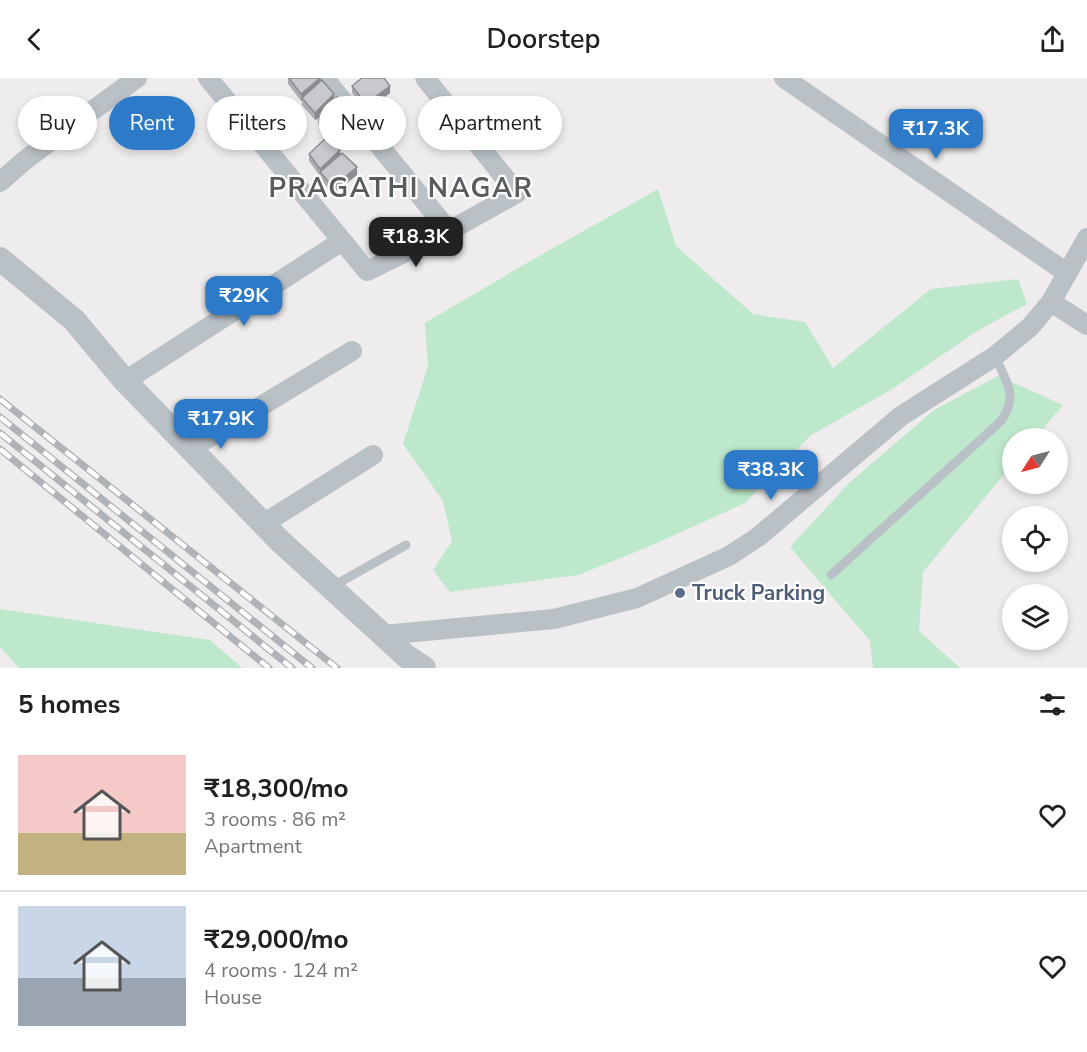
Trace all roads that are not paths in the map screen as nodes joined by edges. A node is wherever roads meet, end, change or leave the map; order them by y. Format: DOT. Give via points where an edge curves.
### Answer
graph roads {
  1 [pos="137,78"];
  2 [pos="208,78"];
  3 [pos="324,78"];
  4 [pos="425,78"];
  5 [pos="784,78"];
  6 [pos="0,182"];
  7 [pos="449,231"];
  8 [pos="1087,238"];
  9 [pos="342,241"];
  10 [pos="0,259"];
  11 [pos="1067,273"];
  12 [pos="1051,302"];
  13 [pos="1087,325"];
  14 [pos="352,351"];
  15 [pos="995,356"];
  16 [pos="125,381"];
  17 [pos="190,449"];
  18 [pos="373,455"];
  19 [pos="263,524"];
  20 [pos="406,545"];
  21 [pos="831,575"];
  22 [pos="331,587"];
  23 [pos="383,635"];
  24 [pos="423,668"];
  1 -- 6 [label="street"];
  2 -- 9 [label="street"];
  3 -- 7 [label="street"];
  4 -- 7 [label="street" via="517,193"];
  5 -- 11 [label="street"];
  7 -- 9 [label="street" via="367,271"];
  8 -- 11 [label="street"];
  9 -- 16 [label="street"];
  10 -- 16 [label="street" via="74,320"];
  11 -- 12 [label="street"];
  12 -- 13 [label="street"];
  12 -- 15 [label="street" via="1030,327"];
  14 -- 17 [label="street"];
  15 -- 21 [label="lane" via="1012,399 1009,411"];
  15 -- 23 [label="street" via="901,416 758,537 718,561 637,598 554,619"];
  16 -- 17 [label="street"];
  17 -- 19 [label="street"];
  18 -- 19 [label="street"];
  19 -- 22 [label="street"];
  20 -- 22 [label="lane"];
  22 -- 23 [label="street"];
  23 -- 24 [label="street"];
}
